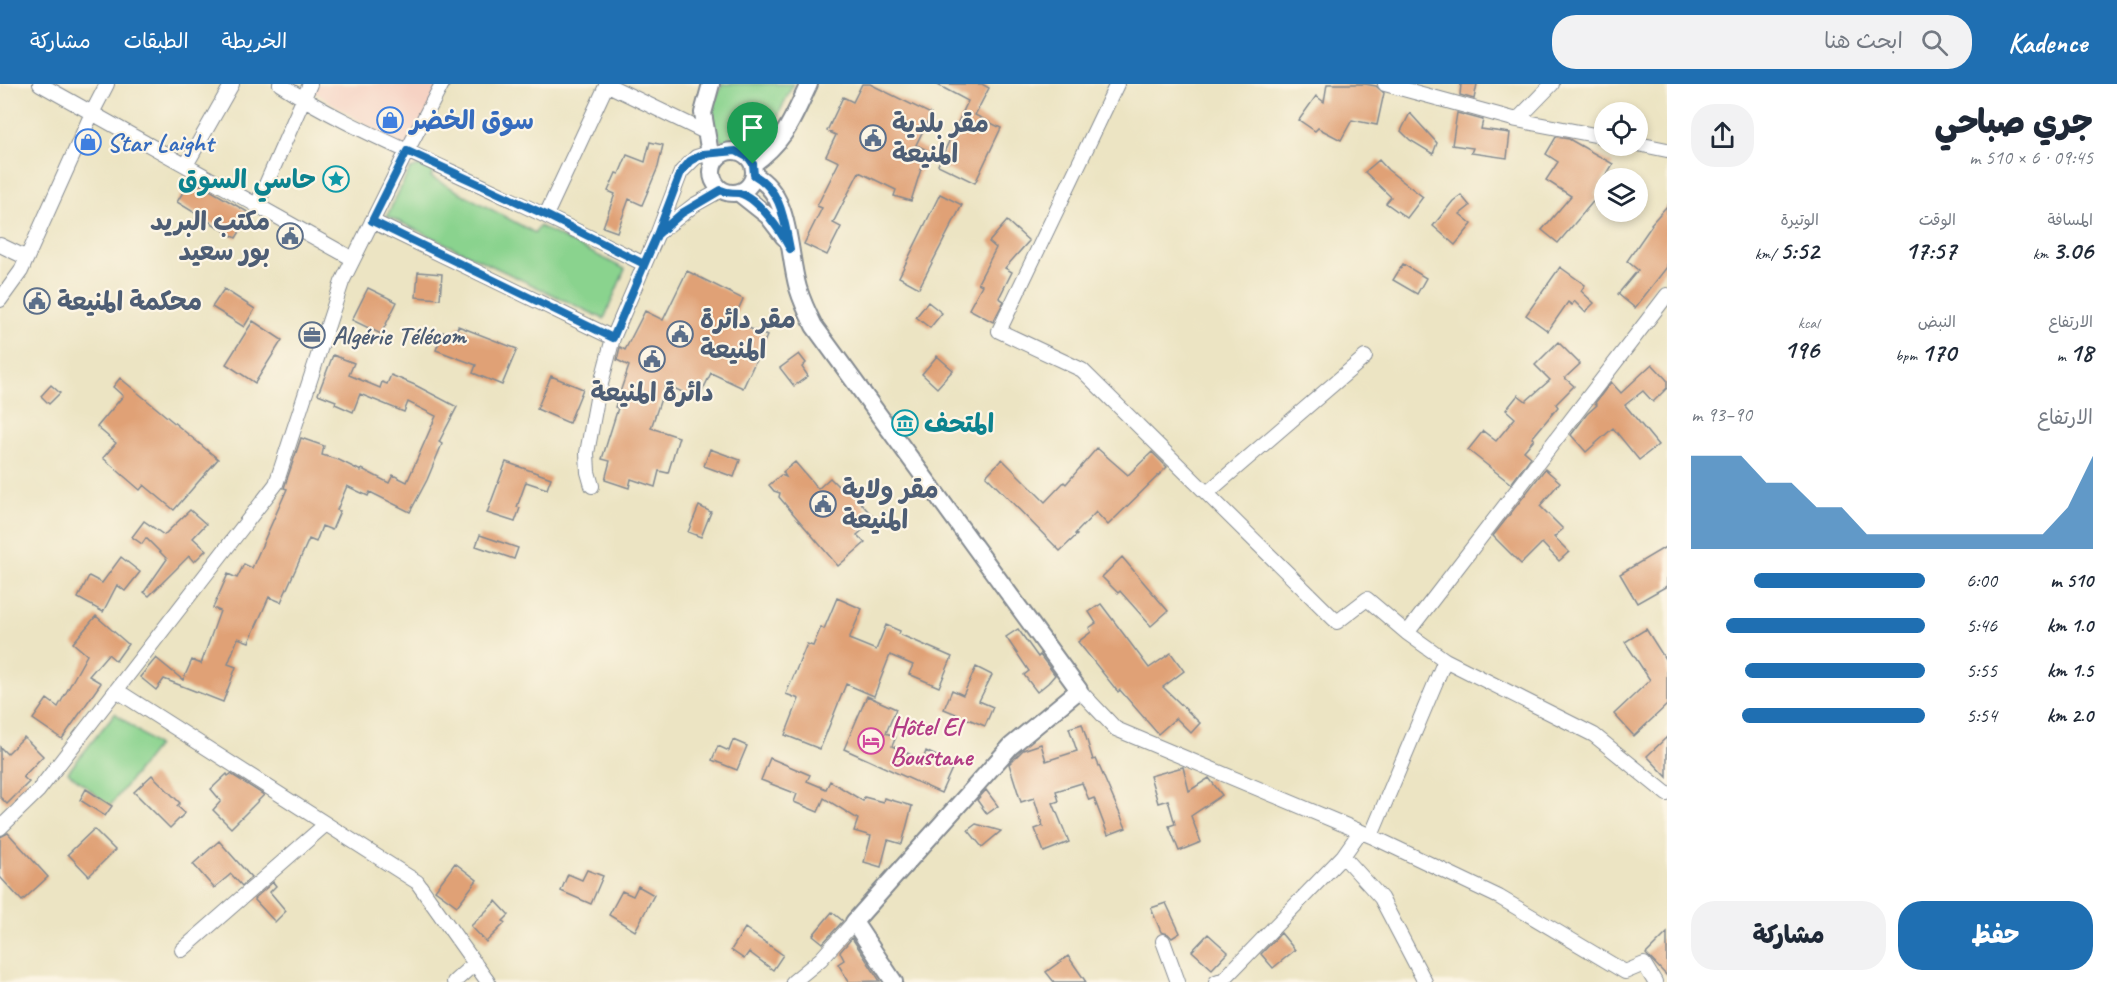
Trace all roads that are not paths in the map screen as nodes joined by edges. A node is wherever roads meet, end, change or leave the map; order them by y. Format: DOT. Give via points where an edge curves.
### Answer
graph roads {
  1 [pos="40,84"];
  2 [pos="106,84"];
  3 [pos="231,84"];
  4 [pos="280,84"];
  5 [pos="310,84"];
  6 [pos="442,84"];
  7 [pos="607,84"];
  8 [pos="711,84"];
  9 [pos="809,84"];
  10 [pos="1117,84"];
  11 [pos="1385,84"];
  12 [pos="1551,84"];
  13 [pos="303,99"];
  14 [pos="92,113"];
  15 [pos="1517,120"];
  16 [pos="705,132"];
  17 [pos="1594,135"];
  18 [pos="1648,146"];
  19 [pos="1667,150"];
  20 [pos="407,151"];
  21 [pos="715,157"];
  22 [pos="186,165"];
  23 [pos="753,170"];
  24 [pos="721,190"];
  25 [pos="738,193"];
  26 [pos="257,205"];
  27 [pos="546,215"];
  28 [pos="372,221"];
  29 [pos="657,235"];
  30 [pos="0,245"];
  31 [pos="790,249"];
  32 [pos="27,258"];
  33 [pos="353,259"];
  34 [pos="644,264"];
  35 [pos="1667,295"];
  36 [pos="0,300"];
  37 [pos="613,338"];
  38 [pos="1365,357"];
  39 [pos="592,486"];
  40 [pos="1207,493"];
  41 [pos="1407,633"];
  42 [pos="1445,660"];
  43 [pos="116,690"];
  44 [pos="1079,690"];
  45 [pos="1667,794"];
  46 [pos="327,824"];
  47 [pos="0,828"];
  48 [pos="1366,834"];
  49 [pos="1343,856"];
  50 [pos="854,922"];
  51 [pos="1163,941"];
  52 [pos="182,950"];
  53 [pos="475,963"];
  54 [pos="454,982"];
  55 [pos="488,982"];
  56 [pos="793,982"];
  57 [pos="894,982"];
  58 [pos="1178,982"];
  59 [pos="1216,982"];
  60 [pos="1425,982"];
  61 [pos="1655,982"];
  1 -- 14 [label="street"];
  2 -- 14 [label="street"];
  3 -- 22 [label="street"];
  4 -- 13 [label="street"];
  5 -- 13 [label="street"];
  6 -- 20 [label="street"];
  7 -- 16 [label="street"];
  7 -- 27 [label="street"];
  8 -- 16 [label="street" via="704,106"];
  9 -- 23 [label="street" via="786,132"];
  10 -- 40 [label="street" via="999,331 1082,370"];
  11 -- 15 [label="street"];
  12 -- 15 [label="street"];
  13 -- 20 [label="street"];
  13 -- 26 [label="street"];
  14 -- 22 [label="street"];
  14 -- 32 [label="street"];
  15 -- 17 [label="street"];
  16 -- 21 [label="street"];
  18 -- 19 [label="street"];
  20 -- 27 [label="street"];
  20 -- 28 [label="street"];
  21 -- 23 [label="street" via="729,151 743,153"];
  21 -- 24 [label="street" via="712,179"];
  21 -- 29 [label="street" via="696,157 681,172"];
  22 -- 26 [label="street"];
  23 -- 25 [label="street" via="750,185"];
  23 -- 31 [label="street" via="777,197"];
  24 -- 25 [label="street"];
  24 -- 29 [label="street" via="682,213"];
  25 -- 31 [label="street" via="768,216"];
  26 -- 33 [label="street"];
  27 -- 34 [label="street"];
  28 -- 33 [label="street"];
  28 -- 37 [label="street"];
  29 -- 34 [label="street"];
  30 -- 32 [label="street"];
  31 -- 44 [label="street" via="798,288 814,326"];
  32 -- 36 [label="street"];
  33 -- 43 [label="street" via="276,484"];
  34 -- 37 [label="street"];
  35 -- 41 [label="street"];
  37 -- 39 [label="street" via="586,453"];
  38 -- 40 [label="street"];
  40 -- 41 [label="street" via="1336,622 1367,599"];
  41 -- 42 [label="street"];
  42 -- 45 [label="street" via="1594,735"];
  42 -- 48 [label="street"];
  43 -- 46 [label="street"];
  43 -- 47 [label="street" via="38,791"];
  44 -- 48 [label="street" via="1116,729"];
  44 -- 50 [label="street" via="1011,746"];
  46 -- 52 [label="street"];
  46 -- 53 [label="street" via="417,882"];
  48 -- 49 [label="street"];
  48 -- 61 [label="street" via="1499,897 1625,972 1644,964"];
  49 -- 59 [label="street" via="1224,979"];
  49 -- 60 [label="street" via="1381,898"];
  50 -- 56 [label="street" via="822,959"];
  50 -- 57 [label="street"];
  51 -- 58 [label="street"];
  53 -- 54 [label="street"];
  53 -- 55 [label="street"];
}
